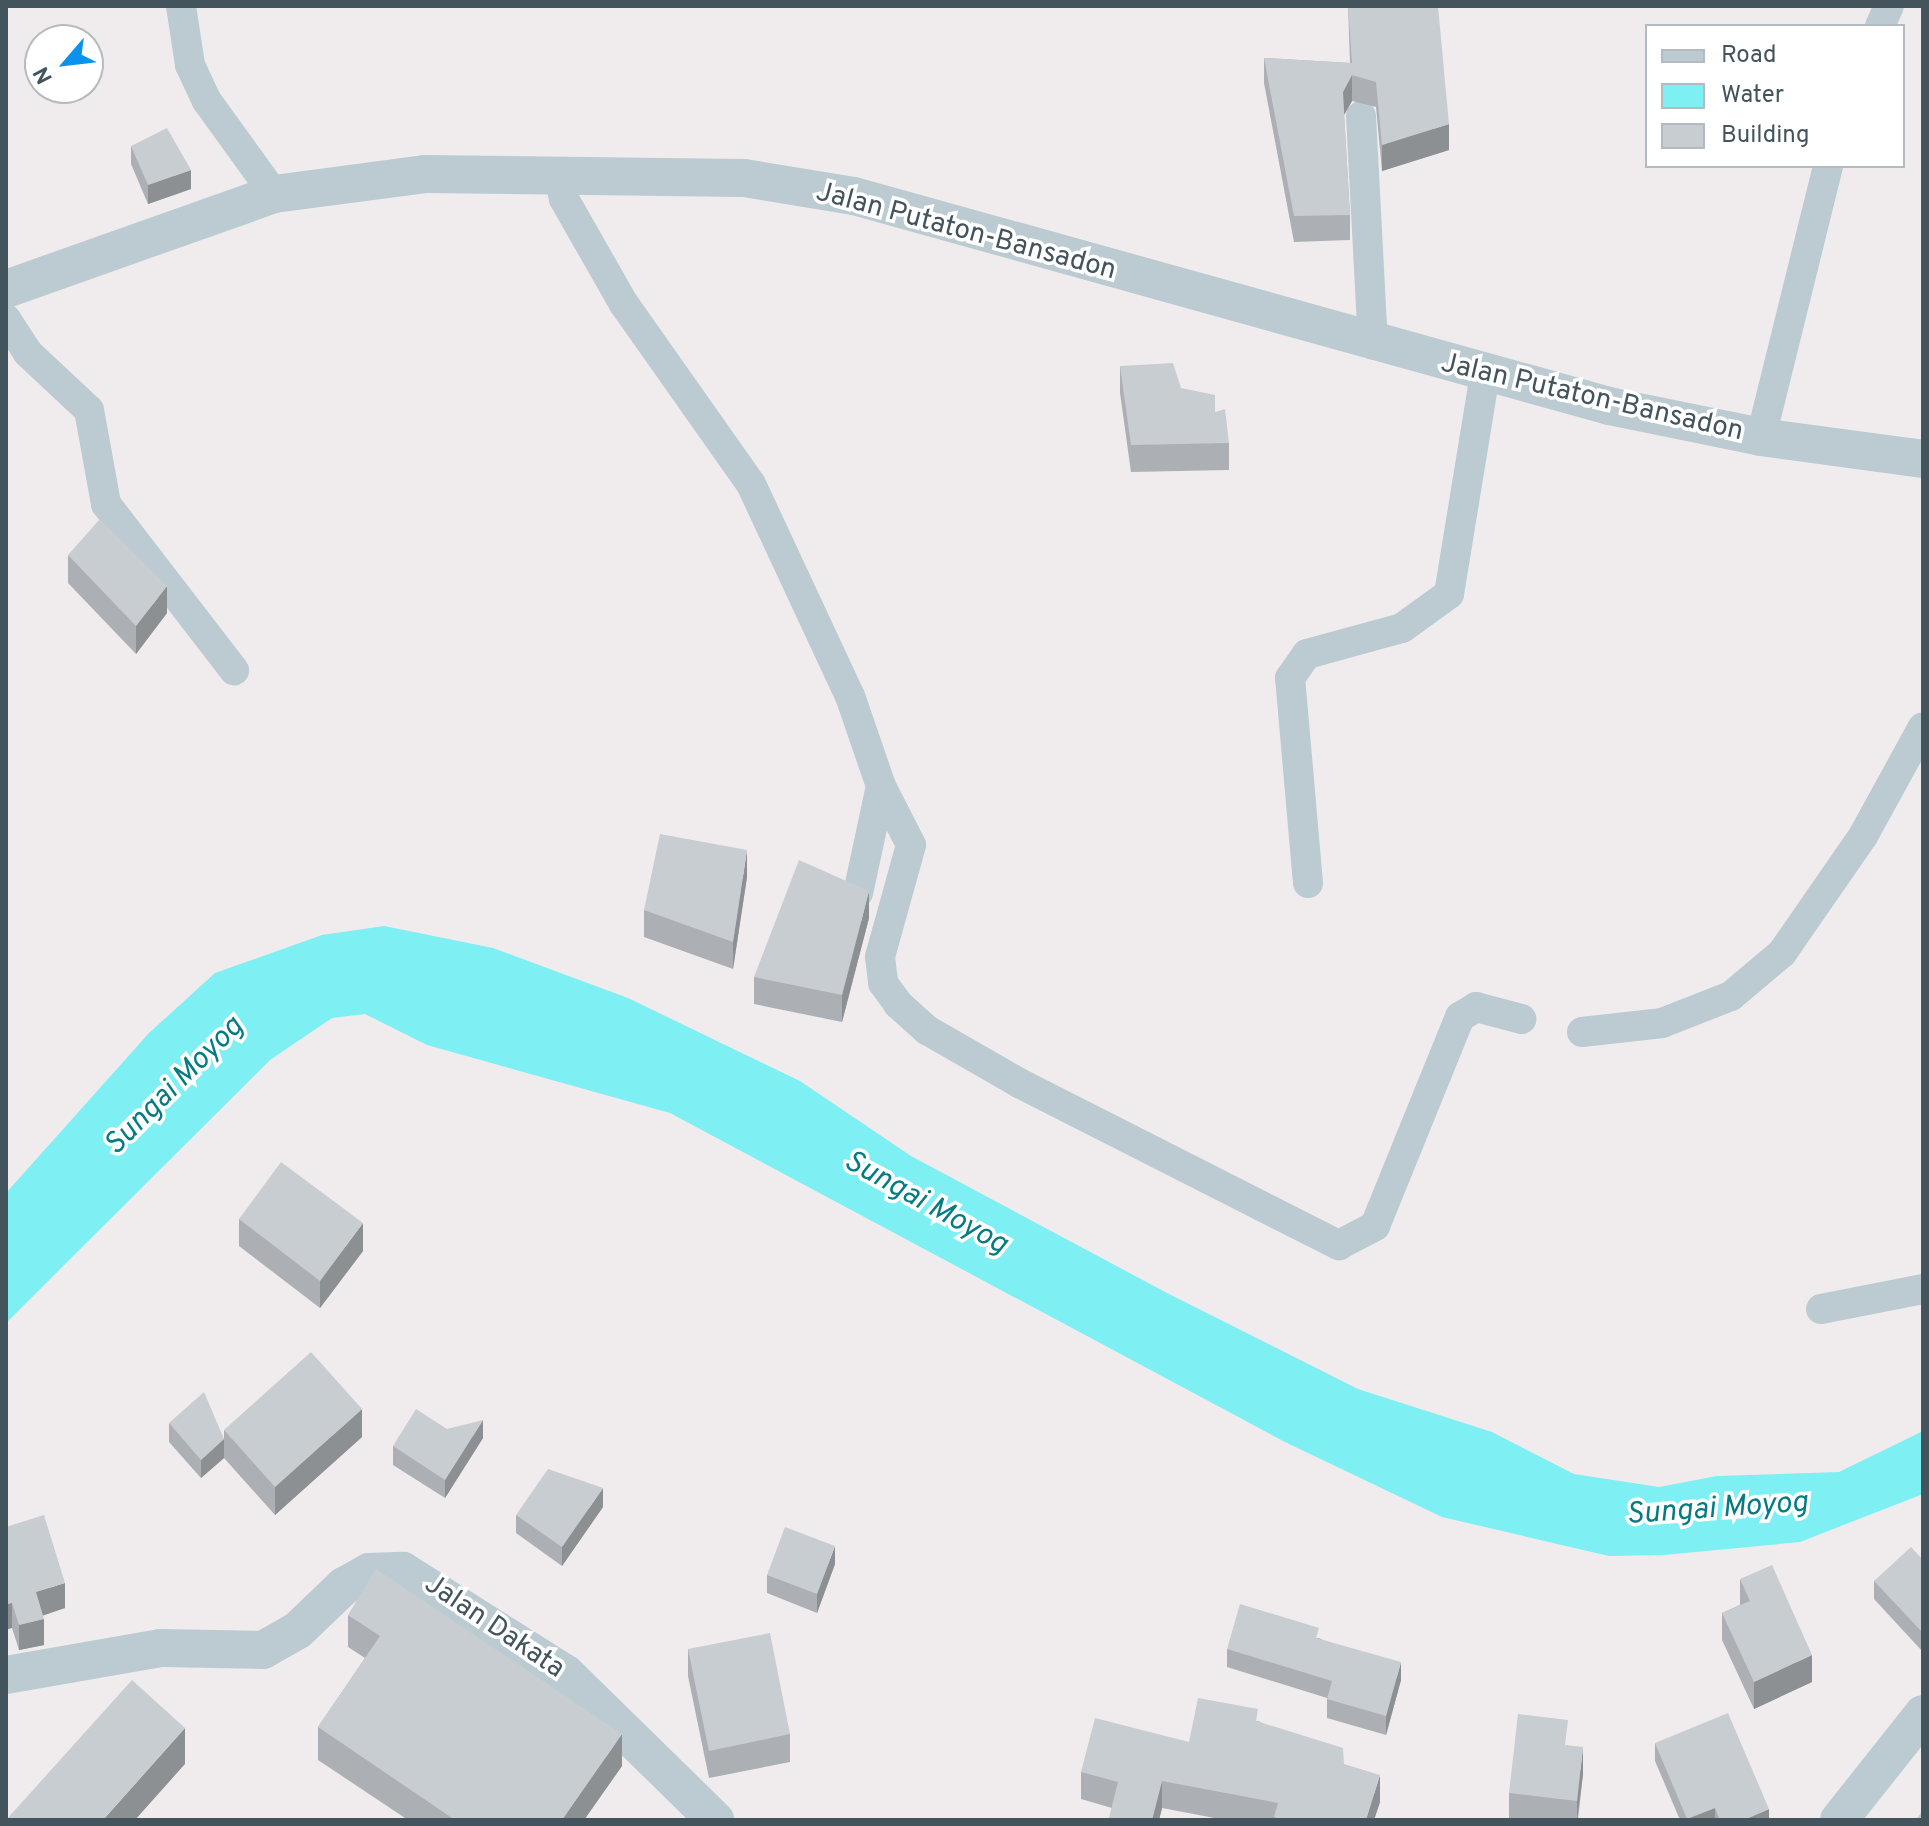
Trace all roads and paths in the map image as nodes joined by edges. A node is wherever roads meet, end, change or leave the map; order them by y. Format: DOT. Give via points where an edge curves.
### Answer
graph roads {
  1 [pos="181,6"];
  2 [pos="1361,116"];
  3 [pos="1828,168"];
  4 [pos="559,174"];
  5 [pos="274,194"];
  6 [pos="6,289"];
  7 [pos="6,319"];
  8 [pos="1373,345"];
  9 [pos="1485,375"];
  10 [pos="1761,437"];
  11 [pos="1923,459"];
  12 [pos="234,670"];
  13 [pos="1923,727"];
  14 [pos="1916,761"];
  15 [pos="881,786"];
  16 [pos="1308,883"];
  17 [pos="858,893"];
  18 [pos="1521,1019"];
  19 [pos="1582,1032"];
  20 [pos="1923,1289"];
  21 [pos="1821,1309"];
  22 [pos="6,1675"];
  23 [pos="1923,1714"];
  24 [pos="715,1820"];
  25 [pos="1839,1820"];
  1 -- 5 [label="street" via="190,65 207,101"];
  2 -- 8 [label="street"];
  3 -- 10 [label="street"];
  4 -- 5 [label="street, Jalan Putaton-Bansadon" via="425,174"];
  4 -- 8 [label="street, Jalan Putaton-Bansadon" via="744,178 854,196"];
  4 -- 15 [label="street" via="564,199 624,304 751,484 807,596"];
  5 -- 6 [label="street, Jalan Putaton-Bansadon"];
  7 -- 12 [label="street" via="36,361 89,410 106,504"];
  8 -- 9 [label="street, Jalan Putaton-Bansadon"];
  9 -- 10 [label="street, Jalan Putaton-Bansadon"];
  9 -- 16 [label="street" via="1449,594 1402,628 1307,654 1290,678"];
  10 -- 11 [label="street, Jalan Putaton-Bansadon"];
  13 -- 14 [label="street"];
  14 -- 19 [label="street" via="1814,912 1731,996 1662,1023"];
  15 -- 17 [label="street"];
  15 -- 18 [label="street" via="911,845 880,957 883,983 898,1004 927,1030 1019,1083 1339,1245 1375,1226 1460,1017 1476,1007"];
  20 -- 21 [label="street"];
  22 -- 24 [label="street, Jalan Dakata" via="161,1648 263,1650 298,1630 344,1586 369,1572 403,1571 577,1683"];
  23 -- 25 [label="street"];
}
